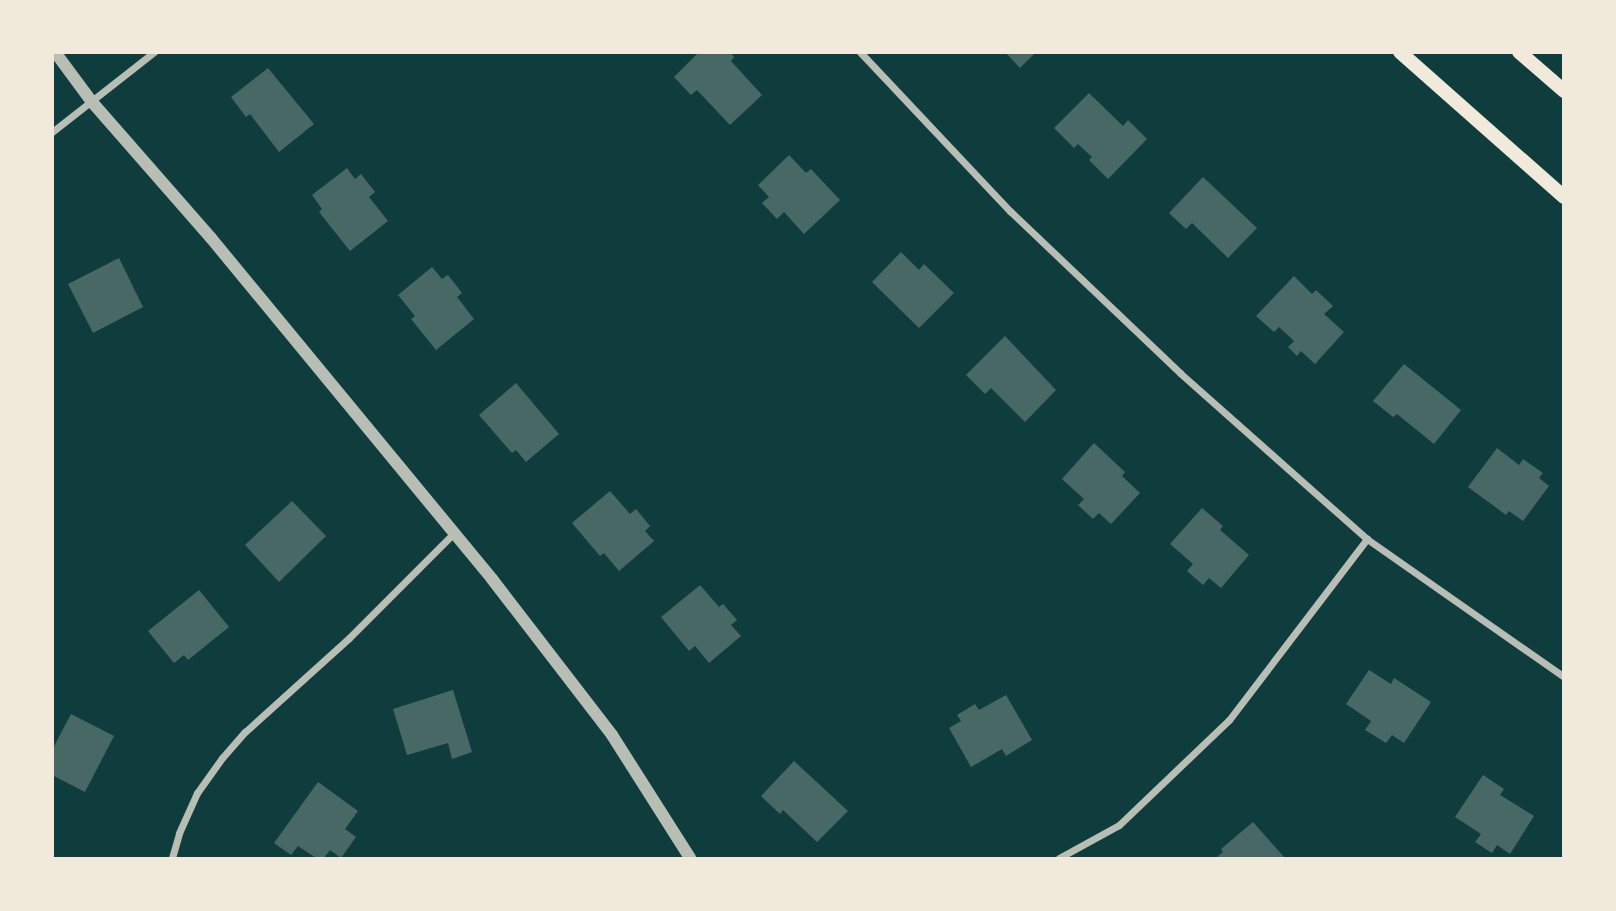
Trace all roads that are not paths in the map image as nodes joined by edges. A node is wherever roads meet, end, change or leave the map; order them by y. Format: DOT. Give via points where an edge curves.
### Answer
graph roads {
  1 [pos="55,52"];
  2 [pos="154,52"];
  3 [pos="860,52"];
  4 [pos="1400,52"];
  5 [pos="1519,52"];
  6 [pos="1563,91"];
  7 [pos="92,102"];
  8 [pos="52,132"];
  9 [pos="1563,197"];
  10 [pos="454,533"];
  11 [pos="1367,539"];
  12 [pos="1563,677"];
  13 [pos="172,859"];
  14 [pos="690,859"];
  15 [pos="1059,859"];
  1 -- 7 [label="street"];
  2 -- 7 [label="street"];
  3 -- 11 [label="street" via="1020,221 1180,373"];
  4 -- 9 [label="main road"];
  5 -- 6 [label="main road"];
  7 -- 8 [label="street"];
  7 -- 10 [label="street" via="211,238"];
  10 -- 13 [label="street" via="222,758 197,793"];
  10 -- 14 [label="street" via="612,735"];
  11 -- 12 [label="street"];
  11 -- 15 [label="street" via="1229,720 1119,825"];
}
